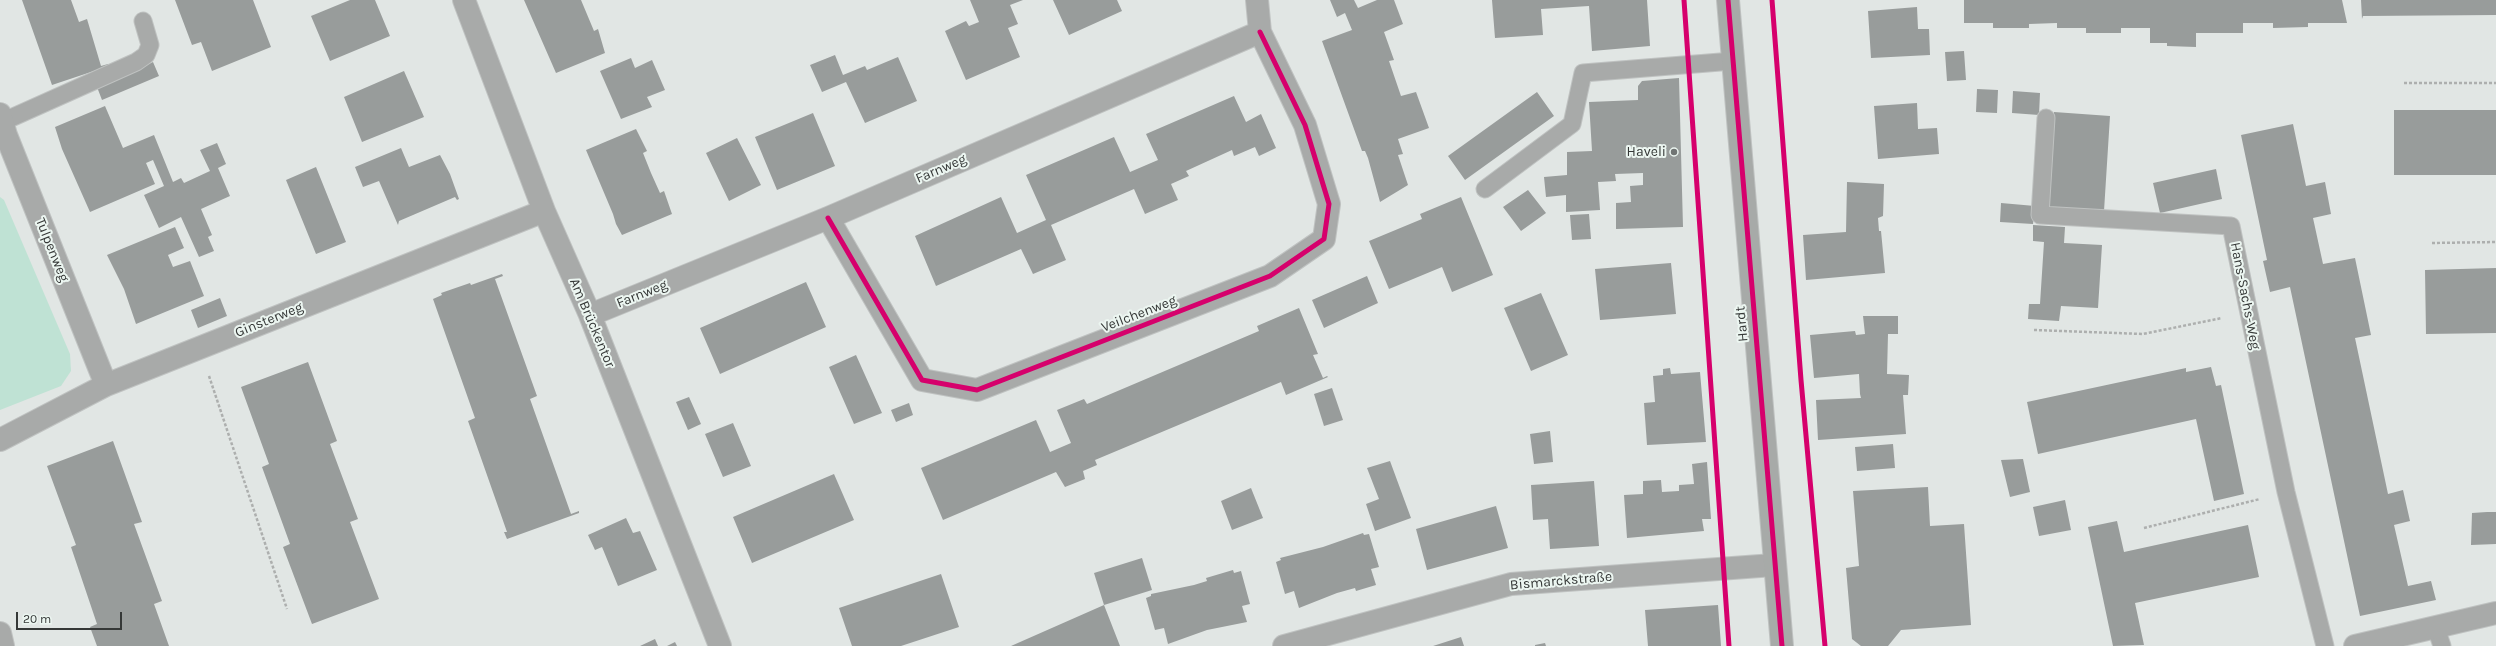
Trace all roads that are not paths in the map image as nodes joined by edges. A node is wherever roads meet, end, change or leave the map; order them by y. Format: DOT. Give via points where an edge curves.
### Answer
graph roads {
  1 [pos="464,0"];
  2 [pos="1257,0"];
  3 [pos="1728,0"];
  4 [pos="142,21"];
  5 [pos="1260,32"];
  6 [pos="1733,61"];
  7 [pos="2046,118"];
  8 [pos="2,127"];
  9 [pos="1485,189"];
  10 [pos="544,211"];
  11 [pos="828,218"];
  12 [pos="590,315"];
  13 [pos="106,385"];
  14 [pos="0,440"];
  15 [pos="1774,565"];
  16 [pos="2496,613"];
  17 [pos="0,633"];
  18 [pos="2439,637"];
  19 [pos="3,646"];
  20 [pos="720,646"];
  21 [pos="1284,646"];
  22 [pos="1782,646"];
  23 [pos="2325,646"];
  24 [pos="2355,646"];
  1 -- 10 [label="street, Am Brückentor"];
  2 -- 5 [label="street"];
  3 -- 6 [label="main road, Hardt"];
  4 -- 8 [label="lane" via="150,45 146,55"];
  5 -- 11 [label="street, Farnweg"];
  5 -- 11 [label="street, Veilchenweg" via="1305,125 1329,204 1324,239 1270,276 977,390 922,380"];
  6 -- 9 [label="lane" via="1583,73 1572,124"];
  6 -- 15 [label="main road, Hardt"];
  7 -- 23 [label="lane, Hans-Sachs-Weg" via="2040,215 2231,226 2286,492"];
  8 -- 13 [label="street, Tulpenweg"];
  10 -- 12 [label="street, Am Brückentor"];
  10 -- 13 [label="street, Ginsterweg"];
  11 -- 12 [label="street, Farnweg"];
  12 -- 20 [label="street, Am Brückentor"];
  13 -- 14 [label="street, Ginsterweg"];
  15 -- 21 [label="street, Bismarckstraße" via="1511,584"];
  15 -- 22 [label="main road, Hardt"];
  16 -- 18 [label="street"];
  17 -- 19 [label="street"];
  18 -- 24 [label="street"];
}
